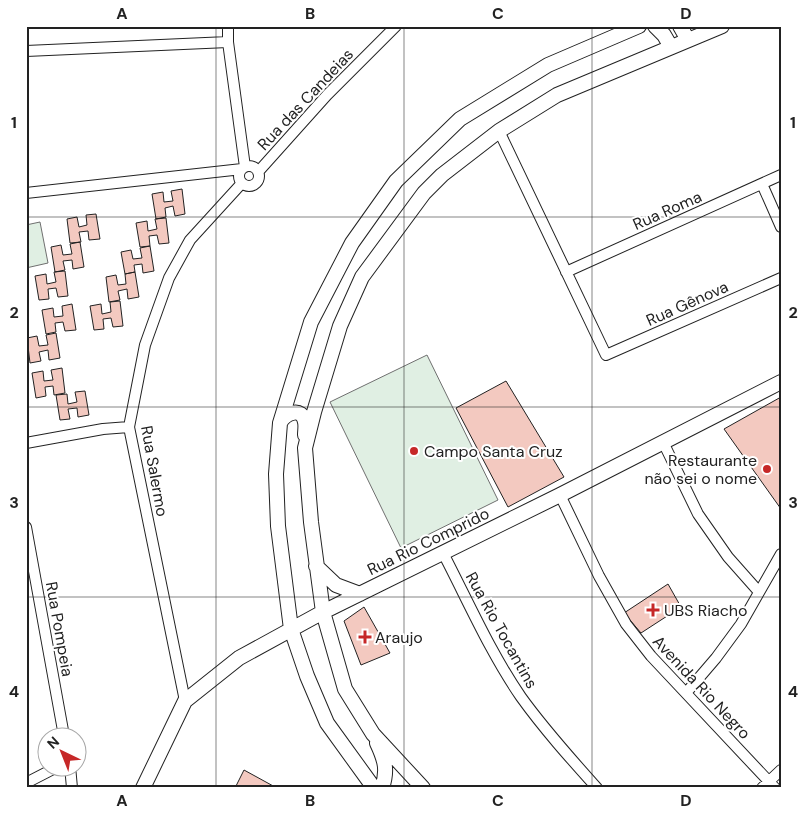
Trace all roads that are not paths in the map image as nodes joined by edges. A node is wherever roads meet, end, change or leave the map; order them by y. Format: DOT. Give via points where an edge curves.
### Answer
graph roads {
  1 [pos="228,26"];
  2 [pos="396,26"];
  3 [pos="639,26"];
  4 [pos="655,26"];
  5 [pos="680,26"];
  6 [pos="722,26"];
  7 [pos="688,40"];
  8 [pos="228,42"];
  9 [pos="671,47"];
  10 [pos="26,50"];
  11 [pos="499,131"];
  12 [pos="244,168"];
  13 [pos="258,172"];
  14 [pos="781,175"];
  15 [pos="242,183"];
  16 [pos="762,184"];
  17 [pos="26,193"];
  18 [pos="781,227"];
  19 [pos="566,272"];
  20 [pos="781,278"];
  21 [pos="781,382"];
  22 [pos="280,423"];
  23 [pos="129,427"];
  24 [pos="26,442"];
  25 [pos="663,442"];
  26 [pos="306,448"];
  27 [pos="560,495"];
  28 [pos="26,527"];
  29 [pos="443,553"];
  30 [pos="781,554"];
  31 [pos="316,566"];
  32 [pos="758,592"];
  33 [pos="360,594"];
  34 [pos="323,612"];
  35 [pos="291,629"];
  36 [pos="686,694"];
  37 [pos="185,701"];
  38 [pos="62,726"];
  39 [pos="373,734"];
  40 [pos="781,770"];
  41 [pos="40,776"];
  42 [pos="26,783"];
  43 [pos="369,786"];
  44 [pos="769,786"];
  45 [pos="143,788"];
  46 [pos="382,788"];
  47 [pos="423,788"];
  48 [pos="597,788"];
  1 -- 8 [label="street"];
  2 -- 13 [label="street, Rua das Candeias" via="327,95"];
  3 -- 22 [label="street" via="548,65 460,119 396,181 352,243 311,322"];
  4 -- 9 [label="street"];
  5 -- 7 [label="street"];
  6 -- 7 [label="street"];
  7 -- 9 [label="street"];
  8 -- 10 [label="street"];
  8 -- 12 [label="street"];
  9 -- 11 [label="street" via="557,95"];
  11 -- 19 [label="street"];
  11 -- 26 [label="street" via="462,158 424,193 362,277 340,326"];
  12 -- 13 [label="street" via="252,167"];
  12 -- 15 [label="street" via="239,176"];
  12 -- 17 [label="street"];
  13 -- 15 [label="street" via="256,182"];
  14 -- 16 [label="street, Rua Roma"];
  15 -- 23 [label="street, Rua Salermo" via="190,240 169,278 145,345"];
  16 -- 18 [label="street"];
  16 -- 19 [label="street, Rua Roma"];
  19 -- 20 [label="street, Rua Gênova" via="606,355"];
  21 -- 25 [label="street, Rua Rio Comprido"];
  22 -- 26 [label="street" via="291,413 301,414 305,420"];
  22 -- 35 [label="street" via="276,474 278,526"];
  23 -- 24 [label="street"];
  23 -- 37 [label="street, Rua Salermo"];
  25 -- 27 [label="street, Rua Rio Comprido"];
  25 -- 32 [label="street" via="698,514"];
  26 -- 31 [label="street"];
  27 -- 29 [label="street, Rua Rio Comprido"];
  27 -- 36 [label="street, Avenida Rio Negro" via="626,624"];
  28 -- 38 [label="street, Rua Pompeia"];
  29 -- 33 [label="street, Rua Rio Comprido"];
  29 -- 48 [label="street, Rua Rio Tocantins" via="491,648 520,696 551,738"];
  30 -- 32 [label="street"];
  31 -- 33 [label="street" via="336,585"];
  31 -- 34 [label="street"];
  32 -- 36 [label="street" via="741,624"];
  33 -- 34 [label="street, Rua Rio Comprido"];
  34 -- 35 [label="street, Rua Rio Comprido"];
  34 -- 39 [label="street" via="344,689"];
  35 -- 37 [label="street, Rua Rio Comprido" via="238,658"];
  35 -- 43 [label="street" via="327,723"];
  36 -- 44 [label="street, Avenida Rio Negro"];
  37 -- 45 [label="street, Rua Rio Comprido"];
  39 -- 46 [label="street" via="384,760 386,776"];
  39 -- 47 [label="street"];
  40 -- 44 [label="street"];
  41 -- 42 [label="street"];
}
